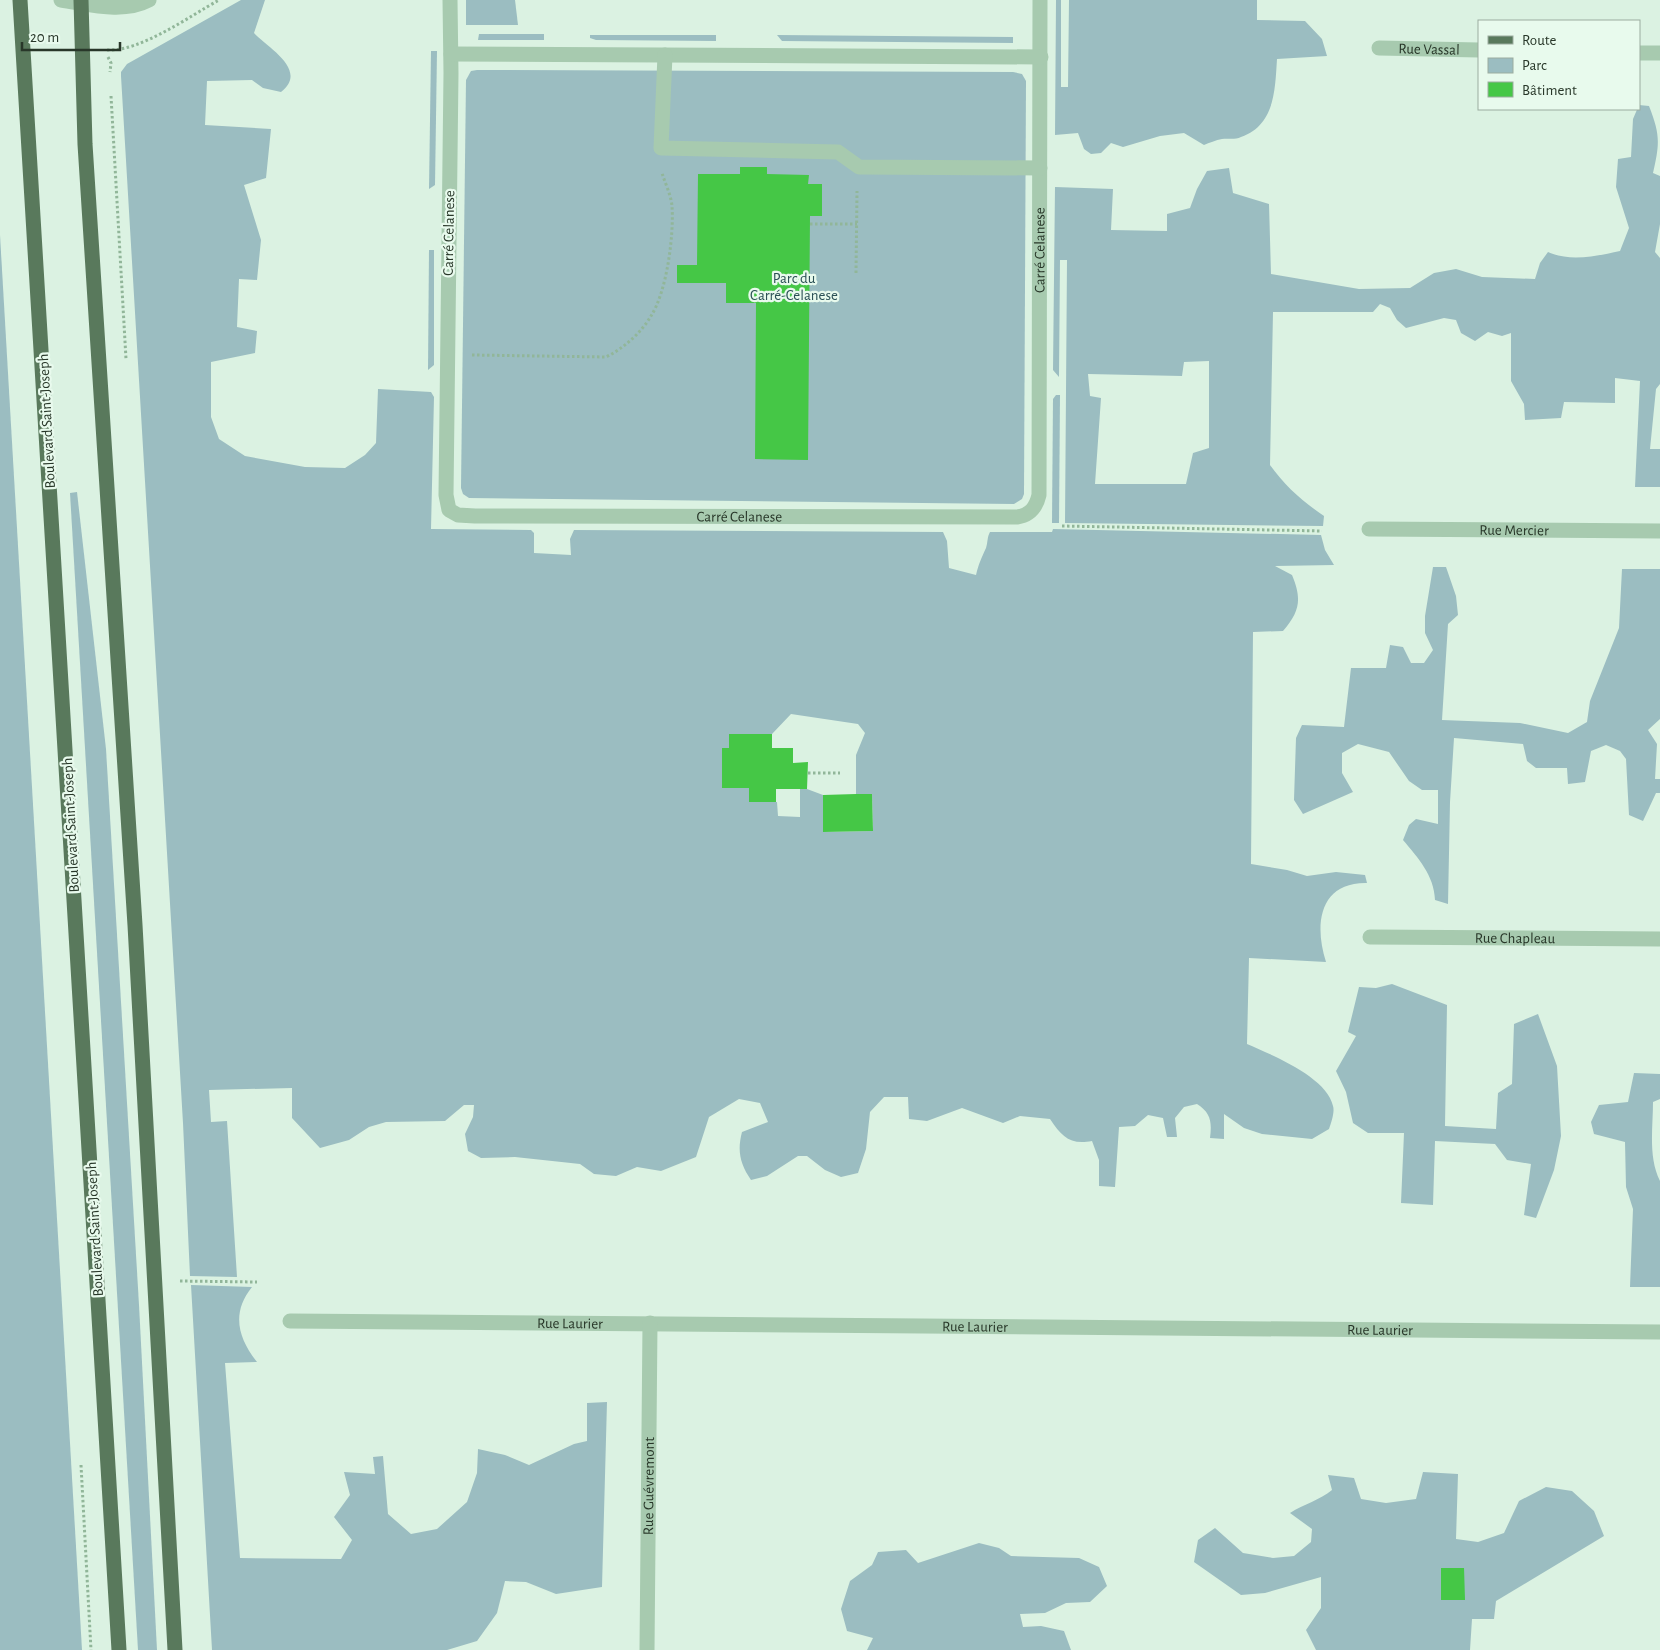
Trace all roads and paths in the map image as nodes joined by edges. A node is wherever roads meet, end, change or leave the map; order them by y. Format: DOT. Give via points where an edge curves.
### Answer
graph roads {
  1 [pos="20,0"];
  2 [pos="61,0"];
  3 [pos="149,0"];
  4 [pos="219,0"];
  5 [pos="450,0"];
  6 [pos="1040,0"];
  7 [pos="81,1"];
  8 [pos="1378,48"];
  9 [pos="1478,50"];
  10 [pos="118,51"];
  11 [pos="1640,53"];
  12 [pos="1660,53"];
  13 [pos="451,54"];
  14 [pos="665,55"];
  15 [pos="1041,57"];
  16 [pos="1040,168"];
  17 [pos="661,170"];
  18 [pos="857,192"];
  19 [pos="810,224"];
  20 [pos="857,224"];
  21 [pos="856,273"];
  22 [pos="448,355"];
  23 [pos="1062,526"];
  24 [pos="1369,529"];
  25 [pos="1322,531"];
  26 [pos="1660,531"];
  27 [pos="808,773"];
  28 [pos="840,773"];
  29 [pos="1370,937"];
  30 [pos="1660,939"];
  31 [pos="180,1281"];
  32 [pos="257,1282"];
  33 [pos="290,1320"];
  34 [pos="650,1323"];
  35 [pos="1660,1332"];
  36 [pos="119,1650"];
  37 [pos="175,1650"];
  38 [pos="647,1650"];
  1 -- 36 [label="main road, Boulevard Saint-Joseph"];
  2 -- 7 [label="street"];
  3 -- 7 [label="street" via="115,7"];
  4 -- 10 [label="path" via="137,46"];
  5 -- 13 [label="street, Carré Celanese"];
  6 -- 15 [label="street, Carré Celanese"];
  7 -- 37 [label="main road" via="85,154 135,935"];
  8 -- 9 [label="street, Rue Vassal"];
  11 -- 12 [label="street"];
  13 -- 14 [label="street"];
  13 -- 22 [label="street, Carré Celanese"];
  14 -- 15 [label="street"];
  14 -- 16 [label="street" via="661,148 838,152 859,167"];
  15 -- 16 [label="street, Carré Celanese"];
  16 -- 22 [label="street, Carré Celanese" via="1039,495 1027,515 458,515 447,505"];
  17 -- 22 [label="path" via="672,206 663,287 651,316 622,349 606,357"];
  18 -- 20 [label="path"];
  19 -- 20 [label="path"];
  20 -- 21 [label="path"];
  23 -- 25 [label="path"];
  24 -- 26 [label="street, Rue Mercier"];
  27 -- 28 [label="path"];
  29 -- 30 [label="street, Rue Chapleau"];
  31 -- 32 [label="path"];
  33 -- 34 [label="street, Rue Laurier"];
  34 -- 35 [label="street, Rue Laurier"];
  34 -- 38 [label="street, Rue Guévremont"];
}
